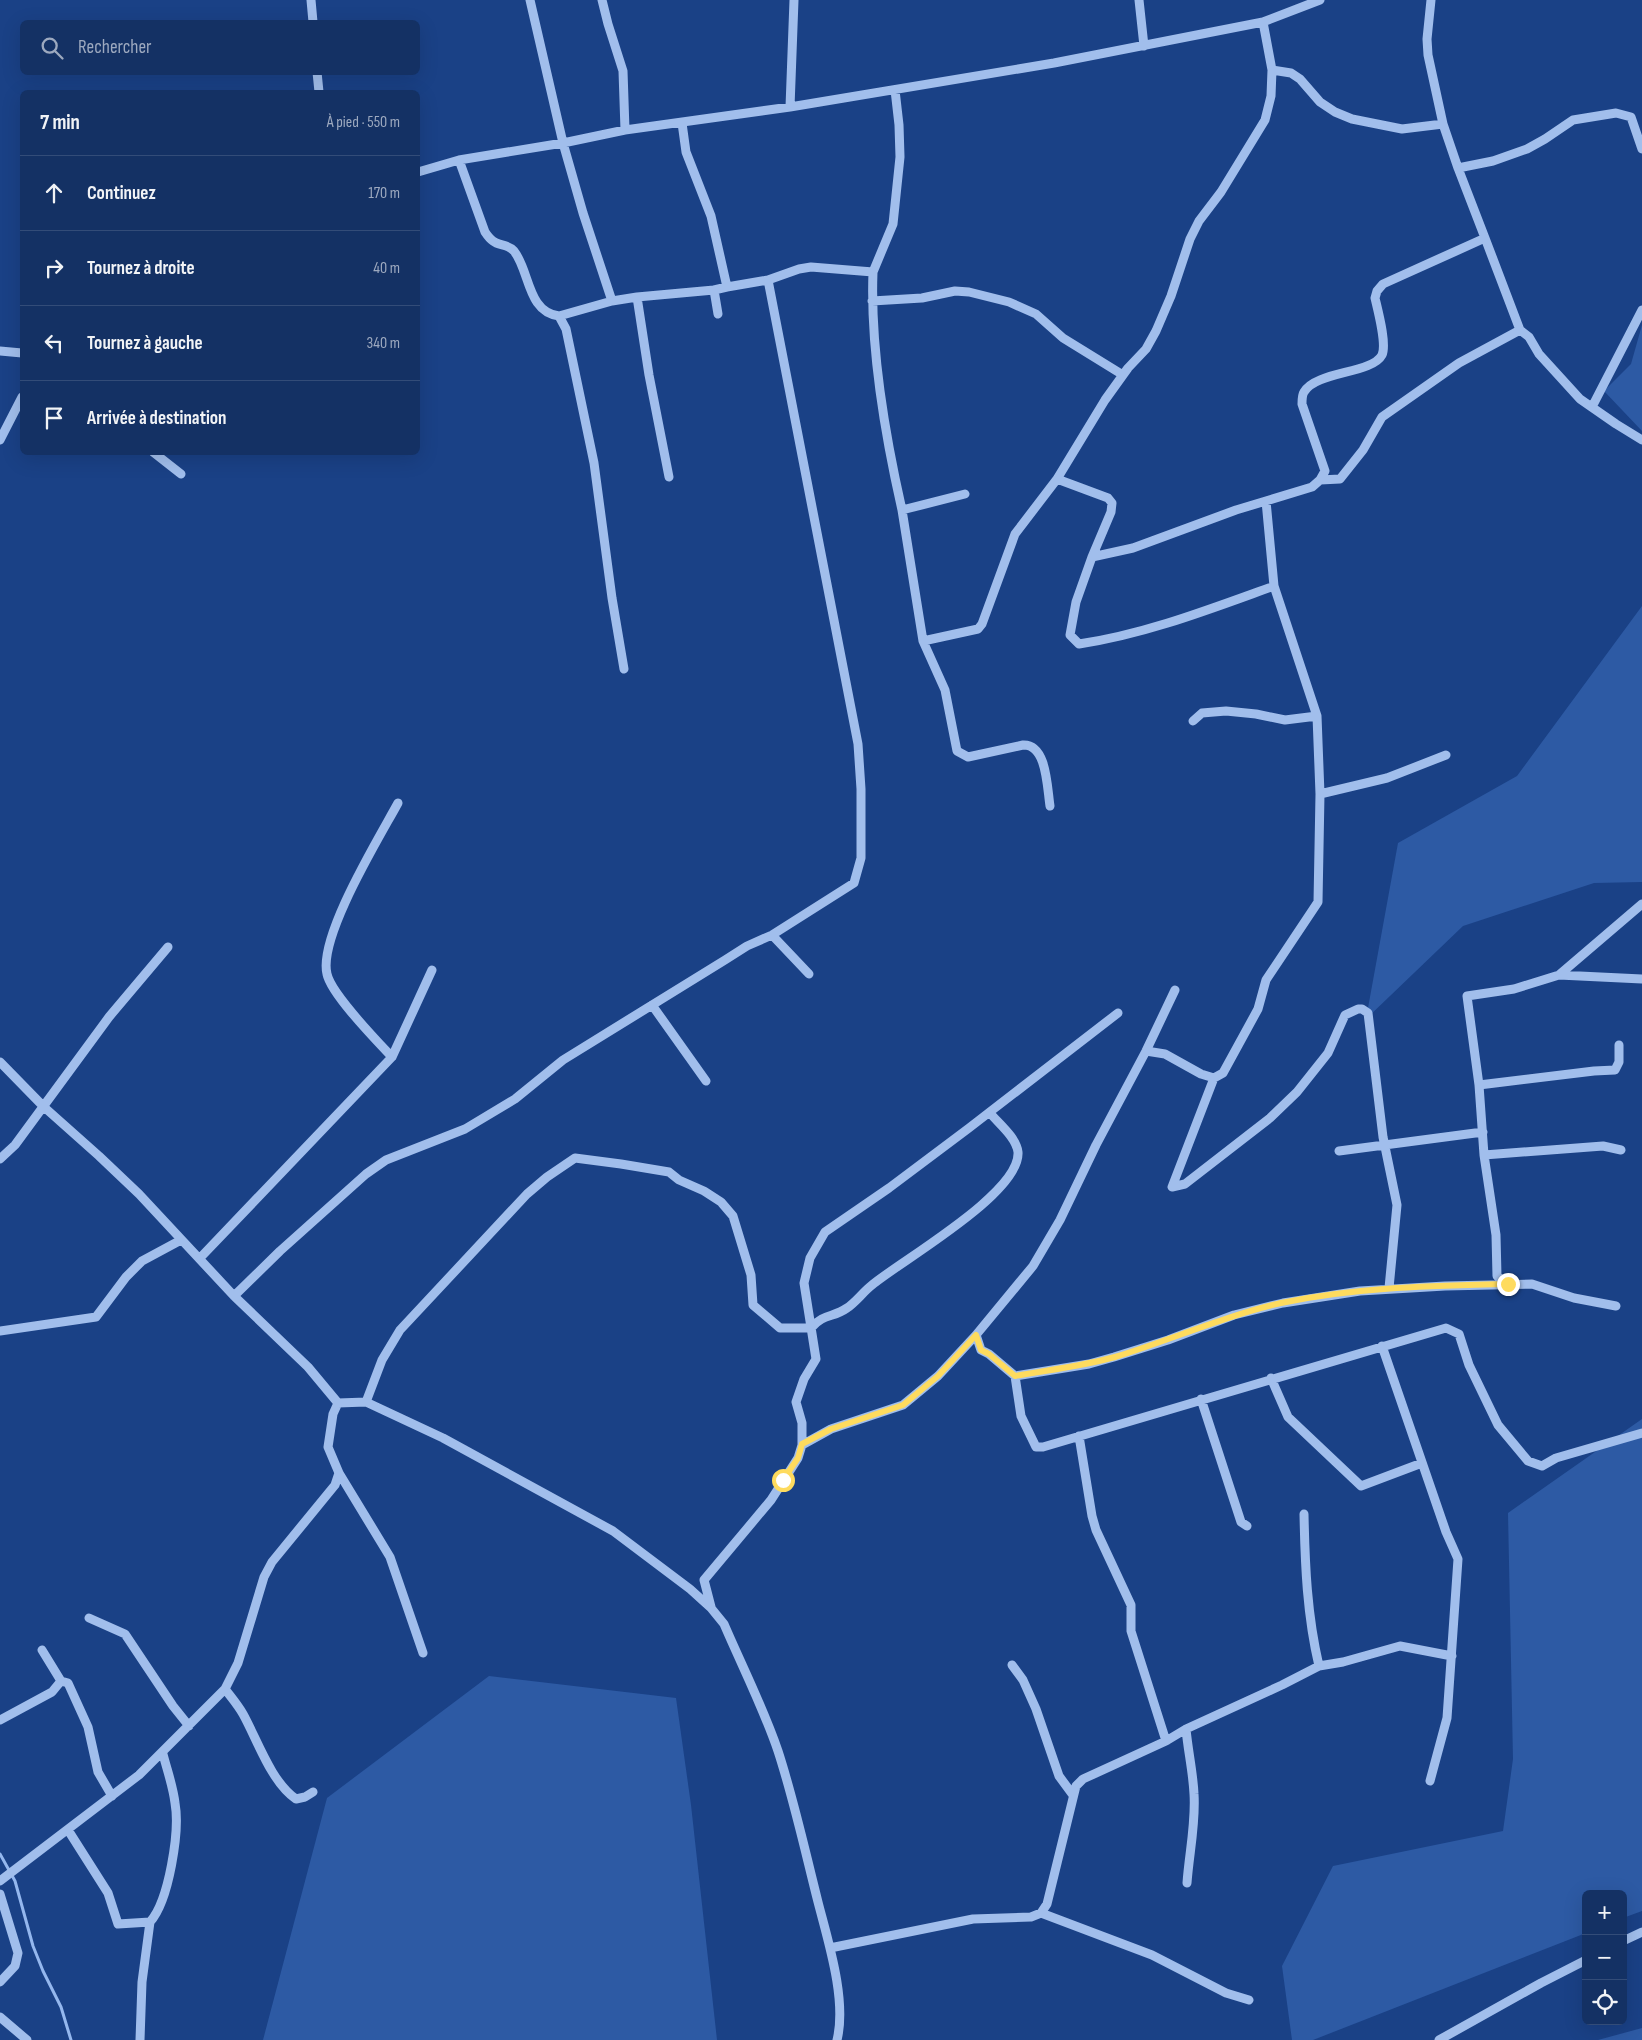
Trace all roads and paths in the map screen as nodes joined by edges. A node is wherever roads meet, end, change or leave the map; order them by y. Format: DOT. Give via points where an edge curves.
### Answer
graph roads {
  1 [pos="312,0"];
  2 [pos="530,0"];
  3 [pos="602,0"];
  4 [pos="794,0"];
  5 [pos="1140,0"];
  6 [pos="1320,0"];
  7 [pos="1431,0"];
  8 [pos="313,20"];
  9 [pos="1263,22"];
  10 [pos="1144,46"];
  11 [pos="1272,70"];
  12 [pos="317,75"];
  13 [pos="319,90"];
  14 [pos="895,90"];
  15 [pos="790,107"];
  16 [pos="682,123"];
  17 [pos="1443,124"];
  18 [pos="624,130"];
  19 [pos="563,143"];
  20 [pos="1642,150"];
  21 [pos="460,160"];
  22 [pos="1458,168"];
  23 [pos="420,171"];
  24 [pos="1486,238"];
  25 [pos="873,272"];
  26 [pos="768,280"];
  27 [pos="727,287"];
  28 [pos="714,290"];
  29 [pos="637,297"];
  30 [pos="612,301"];
  31 [pos="872,301"];
  32 [pos="1642,310"];
  33 [pos="718,314"];
  34 [pos="559,316"];
  35 [pos="1520,330"];
  36 [pos="0,350"];
  37 [pos="20,353"];
  38 [pos="1123,375"];
  39 [pos="20,402"];
  40 [pos="1592,408"];
  41 [pos="0,440"];
  42 [pos="1642,440"];
  43 [pos="157,455"];
  44 [pos="182,474"];
  45 [pos="669,478"];
  46 [pos="1057,479"];
  47 [pos="1320,480"];
  48 [pos="965,494"];
  49 [pos="1266,501"];
  50 [pos="902,510"];
  51 [pos="1092,557"];
  52 [pos="1274,586"];
  53 [pos="923,641"];
  54 [pos="624,669"];
  55 [pos="1317,716"];
  56 [pos="1193,721"];
  57 [pos="1446,755"];
  58 [pos="1320,794"];
  59 [pos="398,803"];
  60 [pos="1050,806"];
  61 [pos="1642,904"];
  62 [pos="772,935"];
  63 [pos="168,947"];
  64 [pos="432,970"];
  65 [pos="809,974"];
  66 [pos="1558,975"];
  67 [pos="1642,979"];
  68 [pos="1175,990"];
  69 [pos="652,1005"];
  70 [pos="1118,1013"];
  71 [pos="1619,1045"];
  72 [pos="1146,1051"];
  73 [pos="392,1057"];
  74 [pos="0,1062"];
  75 [pos="1214,1078"];
  76 [pos="706,1081"];
  77 [pos="1478,1085"];
  78 [pos="44,1107"];
  79 [pos="990,1113"];
  80 [pos="1482,1132"];
  81 [pos="1384,1144"];
  82 [pos="1621,1150"];
  83 [pos="1339,1151"];
  84 [pos="1484,1155"];
  85 [pos="0,1159"];
  86 [pos="181,1240"];
  87 [pos="200,1258"];
  88 [pos="1508,1284"];
  89 [pos="1389,1288"];
  90 [pos="234,1296"];
  91 [pos="1616,1306"];
  92 [pos="811,1328"];
  93 [pos="0,1331"];
  94 [pos="976,1335"];
  95 [pos="1382,1346"];
  96 [pos="1015,1376"];
  97 [pos="1272,1378"];
  98 [pos="1201,1399"];
  99 [pos="366,1402"];
  100 [pos="338,1403"];
  101 [pos="1642,1433"];
  102 [pos="1079,1436"];
  103 [pos="802,1444"];
  104 [pos="1422,1463"];
  105 [pos="340,1473"];
  106 [pos="1304,1514"];
  107 [pos="1247,1526"];
  108 [pos="711,1608"];
  109 [pos="89,1618"];
  110 [pos="42,1650"];
  111 [pos="423,1653"];
  112 [pos="1452,1656"];
  113 [pos="1012,1665"];
  114 [pos="1319,1666"];
  115 [pos="61,1681"];
  116 [pos="225,1689"];
  117 [pos="0,1720"];
  118 [pos="189,1726"];
  119 [pos="1186,1728"];
  120 [pos="1166,1740"];
  121 [pos="163,1754"];
  122 [pos="1430,1782"];
  123 [pos="312,1792"];
  124 [pos="1073,1794"];
  125 [pos="112,1796"];
  126 [pos="68,1830"];
  127 [pos="0,1881"];
  128 [pos="1187,1883"];
  129 [pos="0,1894"];
  130 [pos="1041,1913"];
  131 [pos="150,1922"];
  132 [pos="1642,1932"];
  133 [pos="1627,1939"];
  134 [pos="830,1948"];
  135 [pos="1582,1962"];
  136 [pos="0,1982"];
  137 [pos="1249,2000"];
  138 [pos="0,2017"];
  139 [pos="27,2040"];
  140 [pos="140,2040"];
  141 [pos="837,2040"];
  142 [pos="1439,2040"];
  1 -- 8 [label="street"];
  2 -- 19 [label="street"];
  3 -- 18 [label="street" via="623,71"];
  4 -- 15 [label="street"];
  5 -- 10 [label="street"];
  6 -- 9 [label="street"];
  7 -- 17 [label="street" via="1428,55"];
  9 -- 10 [label="street"];
  9 -- 11 [label="street"];
  10 -- 14 [label="street"];
  11 -- 17 [label="street" via="1291,73 1320,102 1352,119 1402,129"];
  11 -- 38 [label="street" via="1271,96 1265,120 1221,192 1199,221 1156,331 1146,350"];
  12 -- 13 [label="street"];
  14 -- 15 [label="street"];
  14 -- 25 [label="street" via="900,157 893,224"];
  15 -- 16 [label="street"];
  16 -- 18 [label="street"];
  16 -- 27 [label="street" via="686,152 711,216"];
  17 -- 22 [label="street"];
  18 -- 19 [label="street"];
  19 -- 21 [label="street"];
  19 -- 30 [label="street"];
  20 -- 22 [label="street" via="1631,117 1616,112 1573,120 1527,149 1493,161"];
  21 -- 23 [label="street"];
  21 -- 34 [label="street" via="485,232 493,242 514,251 540,306"];
  22 -- 24 [label="street"];
  24 -- 35 [label="street"];
  24 -- 47 [label="street" via="1383,284 1375,298 1384,344 1376,363 1325,379 1303,393 1302,404 1324,471"];
  25 -- 26 [label="street" via="811,267"];
  25 -- 31 [label="street"];
  26 -- 27 [label="street"];
  26 -- 62 [label="street" via="858,744 861,788 861,858 854,882"];
  27 -- 28 [label="street"];
  28 -- 29 [label="street"];
  28 -- 33 [label="street"];
  29 -- 30 [label="street"];
  29 -- 45 [label="street"];
  30 -- 34 [label="street"];
  31 -- 38 [label="street" via="922,298 955,291 1009,302 1036,314 1063,338"];
  31 -- 50 [label="street" via="882,413"];
  32 -- 40 [label="street"];
  34 -- 54 [label="street" via="566,329 591,445"];
  35 -- 40 [label="street" via="1563,381"];
  35 -- 47 [label="street" via="1459,362 1382,417 1363,450 1340,479"];
  36 -- 37 [label="street"];
  38 -- 46 [label="street"];
  39 -- 41 [label="street"];
  40 -- 42 [label="street"];
  43 -- 44 [label="street"];
  46 -- 51 [label="street" via="1108,498 1112,503"];
  46 -- 53 [label="street" via="1015,534 978,629"];
  47 -- 49 [label="street" via="1312,487"];
  48 -- 50 [label="street"];
  49 -- 51 [label="street" via="1133,548"];
  49 -- 52 [label="street"];
  50 -- 53 [label="street"];
  51 -- 52 [label="street" via="1076,602 1070,635 1079,644 1181,620"];
  52 -- 55 [label="street"];
  53 -- 60 [label="street" via="944,690 957,751 968,757 1029,744 1041,755"];
  55 -- 56 [label="street" via="1285,720 1226,711 1202,713"];
  55 -- 58 [label="street"];
  57 -- 58 [label="street" via="1387,778"];
  58 -- 75 [label="street" via="1318,902 1266,980 1258,1009 1223,1073"];
  59 -- 73 [label="street" via="332,931 325,958 327,975 335,990"];
  61 -- 66 [label="street"];
  62 -- 65 [label="street"];
  62 -- 69 [label="street" via="747,946"];
  63 -- 78 [label="street" via="103,1024"];
  64 -- 73 [label="street"];
  66 -- 67 [label="street"];
  66 -- 77 [label="street" via="1514,989 1467,996"];
  68 -- 72 [label="street"];
  69 -- 76 [label="street"];
  69 -- 90 [label="street" via="563,1060 515,1098 465,1129 386,1160 366,1174"];
  70 -- 79 [label="street"];
  71 -- 77 [label="street" via="1619,1062 1615,1070"];
  72 -- 75 [label="street" via="1165,1054"];
  72 -- 94 [label="street" via="1033,1266"];
  73 -- 87 [label="street"];
  74 -- 78 [label="street"];
  75 -- 81 [label="street" via="1172,1187 1185,1184 1277,1112 1328,1053 1345,1015 1353,1010 1362,1010 1368,1013"];
  77 -- 80 [label="street"];
  78 -- 85 [label="street"];
  78 -- 86 [label="street" via="99,1156"];
  79 -- 92 [label="street" via="826,1232 810,1258 804,1283"];
  79 -- 92 [label="street" via="1013,1139 1018,1152 1016,1165 1004,1183 973,1212 871,1285 846,1309 819,1319"];
  80 -- 81 [label="street"];
  80 -- 84 [label="street"];
  81 -- 83 [label="street"];
  81 -- 89 [label="street" via="1397,1205"];
  82 -- 84 [label="street" via="1603,1146"];
  84 -- 88 [label="street" via="1496,1235 1497,1276"];
  86 -- 87 [label="street"];
  86 -- 93 [label="street" via="142,1261 96,1317"];
  87 -- 90 [label="street"];
  88 -- 89 [label="street"];
  88 -- 91 [label="street" via="1532,1284 1574,1298"];
  89 -- 96 [label="street" via="1283,1303 1234,1315 1168,1340 1089,1364"];
  90 -- 100 [label="street" via="308,1367"];
  92 -- 99 [label="street" via="780,1328 753,1305 751,1275 733,1216 721,1202 669,1172 575,1158 527,1194 400,1330 382,1360"];
  92 -- 103 [label="street" via="816,1359 796,1402 802,1423"];
  94 -- 96 [label="street" via="981,1350"];
  94 -- 103 [label="street" via="938,1376 903,1405 831,1429"];
  95 -- 97 [label="street"];
  95 -- 101 [label="street" via="1446,1328 1459,1334 1469,1365 1498,1425 1528,1461 1542,1466 1556,1458"];
  95 -- 104 [label="street"];
  96 -- 102 [label="street" via="1022,1416 1036,1447"];
  97 -- 98 [label="street"];
  97 -- 104 [label="street" via="1288,1418 1361,1486"];
  98 -- 102 [label="street"];
  98 -- 107 [label="street" via="1241,1522"];
  99 -- 100 [label="street"];
  99 -- 108 [label="street" via="443,1438 613,1531"];
  100 -- 105 [label="street" via="328,1447"];
  102 -- 120 [label="street" via="1096,1530 1131,1605 1131,1631"];
  103 -- 108 [label="street" via="798,1458 771,1500 704,1580"];
  104 -- 112 [label="street" via="1458,1559"];
  105 -- 111 [label="street" via="390,1557"];
  105 -- 116 [label="street" via="335,1485 272,1562 264,1577 238,1663"];
  106 -- 114 [label="street" via="1306,1581 1312,1638"];
  108 -- 134 [label="street" via="724,1624 777,1748"];
  109 -- 118 [label="street" via="125,1634"];
  110 -- 115 [label="street"];
  112 -- 114 [label="street" via="1400,1646"];
  112 -- 122 [label="street" via="1447,1718"];
  113 -- 124 [label="street" via="1036,1709 1059,1776"];
  114 -- 119 [label="street"];
  115 -- 117 [label="street" via="52,1692"];
  115 -- 125 [label="street" via="68,1683 88,1728 98,1772"];
  116 -- 118 [label="street"];
  116 -- 123 [label="street" via="242,1712 274,1774 290,1795 305,1797"];
  118 -- 121 [label="street"];
  119 -- 120 [label="street"];
  119 -- 128 [label="street" via="1194,1797"];
  120 -- 124 [label="street" via="1083,1779"];
  121 -- 125 [label="street"];
  121 -- 131 [label="street" via="176,1803 176,1832 169,1884 156,1916"];
  124 -- 130 [label="street" via="1047,1904"];
  125 -- 126 [label="street"];
  126 -- 127 [label="street"];
  126 -- 131 [label="street" via="104,1884 118,1924"];
  129 -- 136 [label="street" via="18,1953 15,1966"];
  130 -- 134 [label="street" via="1032,1917 972,1919"];
  130 -- 137 [label="street" via="1152,1955 1226,1993"];
  131 -- 140 [label="street" via="142,1982"];
  132 -- 133 [label="street"];
  134 -- 141 [label="street" via="839,1999"];
  135 -- 142 [label="street"];
  138 -- 139 [label="street"];
}
